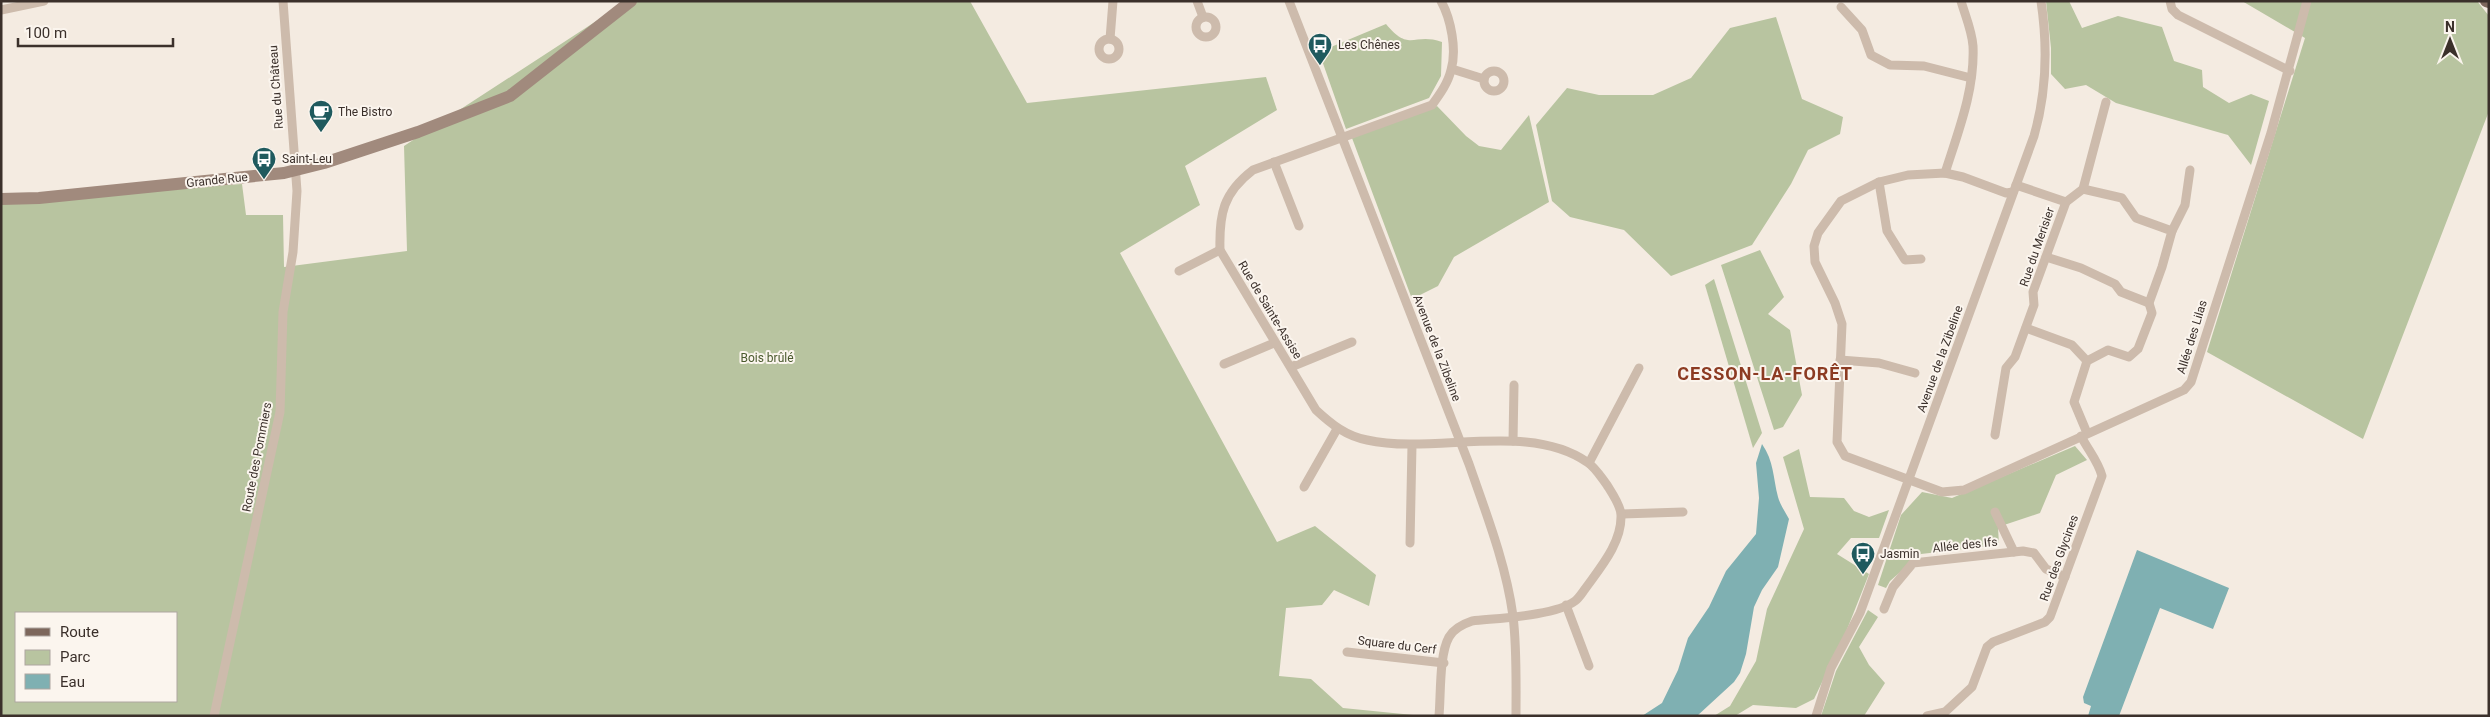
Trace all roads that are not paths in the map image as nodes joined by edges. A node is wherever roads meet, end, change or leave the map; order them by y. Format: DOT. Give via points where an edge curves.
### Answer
graph roads {
  1 [pos="44,1"];
  2 [pos="283,1"];
  3 [pos="631,1"];
  4 [pos="1113,1"];
  5 [pos="1197,1"];
  6 [pos="1289,1"];
  7 [pos="1432,1"];
  8 [pos="1961,1"];
  9 [pos="2041,1"];
  10 [pos="2170,1"];
  11 [pos="2307,1"];
  12 [pos="1443,4"];
  13 [pos="1841,7"];
  14 [pos="1,10"];
  15 [pos="1203,17"];
  16 [pos="1110,39"];
  17 [pos="1452,69"];
  18 [pos="2290,71"];
  19 [pos="1484,78"];
  20 [pos="1971,78"];
  21 [pos="2106,102"];
  22 [pos="1342,137"];
  23 [pos="1274,162"];
  24 [pos="297,170"];
  25 [pos="2190,170"];
  26 [pos="1945,173"];
  27 [pos="1879,182"];
  28 [pos="2014,189"];
  29 [pos="2083,189"];
  30 [pos="1,199"];
  31 [pos="2066,202"];
  32 [pos="1300,226"];
  33 [pos="2172,231"];
  34 [pos="1220,250"];
  35 [pos="2046,257"];
  36 [pos="1921,259"];
  37 [pos="1179,271"];
  38 [pos="2150,303"];
  39 [pos="2026,328"];
  40 [pos="1352,342"];
  41 [pos="1274,343"];
  42 [pos="1840,360"];
  43 [pos="2087,361"];
  44 [pos="1224,364"];
  45 [pos="1290,367"];
  46 [pos="1639,368"];
  47 [pos="1915,373"];
  48 [pos="1514,385"];
  49 [pos="1337,429"];
  50 [pos="1995,435"];
  51 [pos="2084,435"];
  52 [pos="1460,442"];
  53 [pos="1513,442"];
  54 [pos="1412,445"];
  55 [pos="1588,463"];
  56 [pos="1908,480"];
  57 [pos="1304,487"];
  58 [pos="1683,512"];
  59 [pos="1995,512"];
  60 [pos="1622,514"];
  61 [pos="1410,543"];
  62 [pos="2014,552"];
  63 [pos="2065,577"];
  64 [pos="1566,605"];
  65 [pos="1884,609"];
  66 [pos="1512,616"];
  67 [pos="1347,652"];
  68 [pos="1444,663"];
  69 [pos="1589,666"];
  70 [pos="214,716"];
  71 [pos="1439,716"];
  72 [pos="1516,716"];
  73 [pos="1816,716"];
  74 [pos="1927,716"];
  1 -- 14 [label="street"];
  2 -- 24 [label="street, Rue du Château" via="293,152"];
  3 -- 24 [label="main road, Grande Rue" via="510,96 418,132"];
  4 -- 16 [label="street"];
  5 -- 15 [label="street"];
  6 -- 22 [label="street, Avenue de la Zibeline"];
  7 -- 12 [label="street"];
  8 -- 20 [label="street" via="1973,45"];
  9 -- 28 [label="street, Avenue de la Zibeline" via="2046,85 2036,128"];
  10 -- 18 [label="street" via="2178,15"];
  11 -- 18 [label="street, Allée des Lilas"];
  12 -- 17 [label="street" via="1452,34"];
  13 -- 20 [label="street" via="1862,30 1871,55 1890,65 1924,66"];
  17 -- 19 [label="street"];
  17 -- 22 [label="street, Rue de Sainte-Assise" via="1432,104 1352,136"];
  18 -- 51 [label="street, Allée des Lilas" via="2191,382 2173,396"];
  20 -- 26 [label="street" via="1967,105"];
  21 -- 29 [label="street"];
  22 -- 23 [label="street, Rue de Sainte-Assise"];
  22 -- 52 [label="street, Avenue de la Zibeline"];
  23 -- 32 [label="street"];
  23 -- 34 [label="street, Rue de Sainte-Assise" via="1253,170 1238,182 1225,202 1219,225"];
  24 -- 30 [label="main road, Grande Rue" via="49,197"];
  24 -- 70 [label="street, Route des Pommiers" via="293,252 283,312 280,412"];
  25 -- 33 [label="street" via="2185,205"];
  26 -- 27 [label="street, Rue du Merisier" via="1908,175"];
  26 -- 28 [label="street, Rue du Merisier" via="2006,193"];
  27 -- 36 [label="street" via="1887,231 1905,260"];
  27 -- 42 [label="street, Rue du Merisier" via="1841,201 1818,233 1814,246 1815,262 1842,324"];
  28 -- 31 [label="street, Rue du Merisier"];
  28 -- 56 [label="street, Avenue de la Zibeline" via="1946,383"];
  29 -- 31 [label="street, Rue du Merisier"];
  29 -- 33 [label="street" via="2122,198 2136,218"];
  31 -- 35 [label="street, Rue du Merisier"];
  33 -- 38 [label="street"];
  34 -- 37 [label="street"];
  34 -- 41 [label="street, Rue de Sainte-Assise"];
  35 -- 38 [label="street" via="2081,268 2115,284 2121,292"];
  35 -- 39 [label="street, Rue du Merisier" via="2033,292 2034,305"];
  38 -- 43 [label="street" via="2152,313 2138,349 2129,356 2108,350"];
  39 -- 43 [label="street" via="2072,345"];
  39 -- 50 [label="street, Rue du Merisier" via="2015,357 2006,368"];
  40 -- 45 [label="street"];
  41 -- 44 [label="street"];
  41 -- 45 [label="street, Rue de Sainte-Assise"];
  42 -- 47 [label="street" via="1879,363"];
  42 -- 56 [label="street, Allée des Lilas" via="1837,442 1842,453"];
  43 -- 51 [label="street" via="2074,402"];
  45 -- 49 [label="street, Rue de Sainte-Assise" via="1316,410"];
  46 -- 55 [label="street"];
  48 -- 53 [label="street"];
  49 -- 54 [label="street, Rue de Sainte-Assise" via="1366,440"];
  49 -- 57 [label="street"];
  51 -- 56 [label="street, Allée des Lilas" via="1964,490 1942,492"];
  51 -- 63 [label="street, Rue des Glycines" via="2087,449 2102,476"];
  52 -- 53 [label="street, Rue de Sainte-Assise"];
  52 -- 54 [label="street, Rue de Sainte-Assise"];
  52 -- 66 [label="street, Avenue de la Zibeline" via="1487,516"];
  53 -- 55 [label="street, Rue de Sainte-Assise" via="1546,446 1573,454"];
  54 -- 61 [label="street"];
  55 -- 60 [label="street" via="1612,493"];
  56 -- 73 [label="street, Avenue de la Zibeline" via="1860,613 1831,668"];
  58 -- 60 [label="street"];
  59 -- 62 [label="street, Allée des Ifs"];
  60 -- 64 [label="street" via="1618,536 1608,556 1576,600"];
  62 -- 63 [label="street, Allée des Ifs" via="2034,554 2046,569"];
  62 -- 65 [label="street, Allée des Ifs" via="1913,563 1893,587"];
  63 -- 74 [label="street, Rue des Glycines" via="2050,617 2045,622 1993,642 1987,647 1972,687 1945,712"];
  64 -- 66 [label="street" via="1555,610"];
  64 -- 69 [label="street"];
  66 -- 68 [label="street" via="1460,625 1450,636"];
  66 -- 72 [label="street, Avenue de la Zibeline"];
  67 -- 68 [label="street, Square du Cerf"];
  68 -- 71 [label="street"];
}
